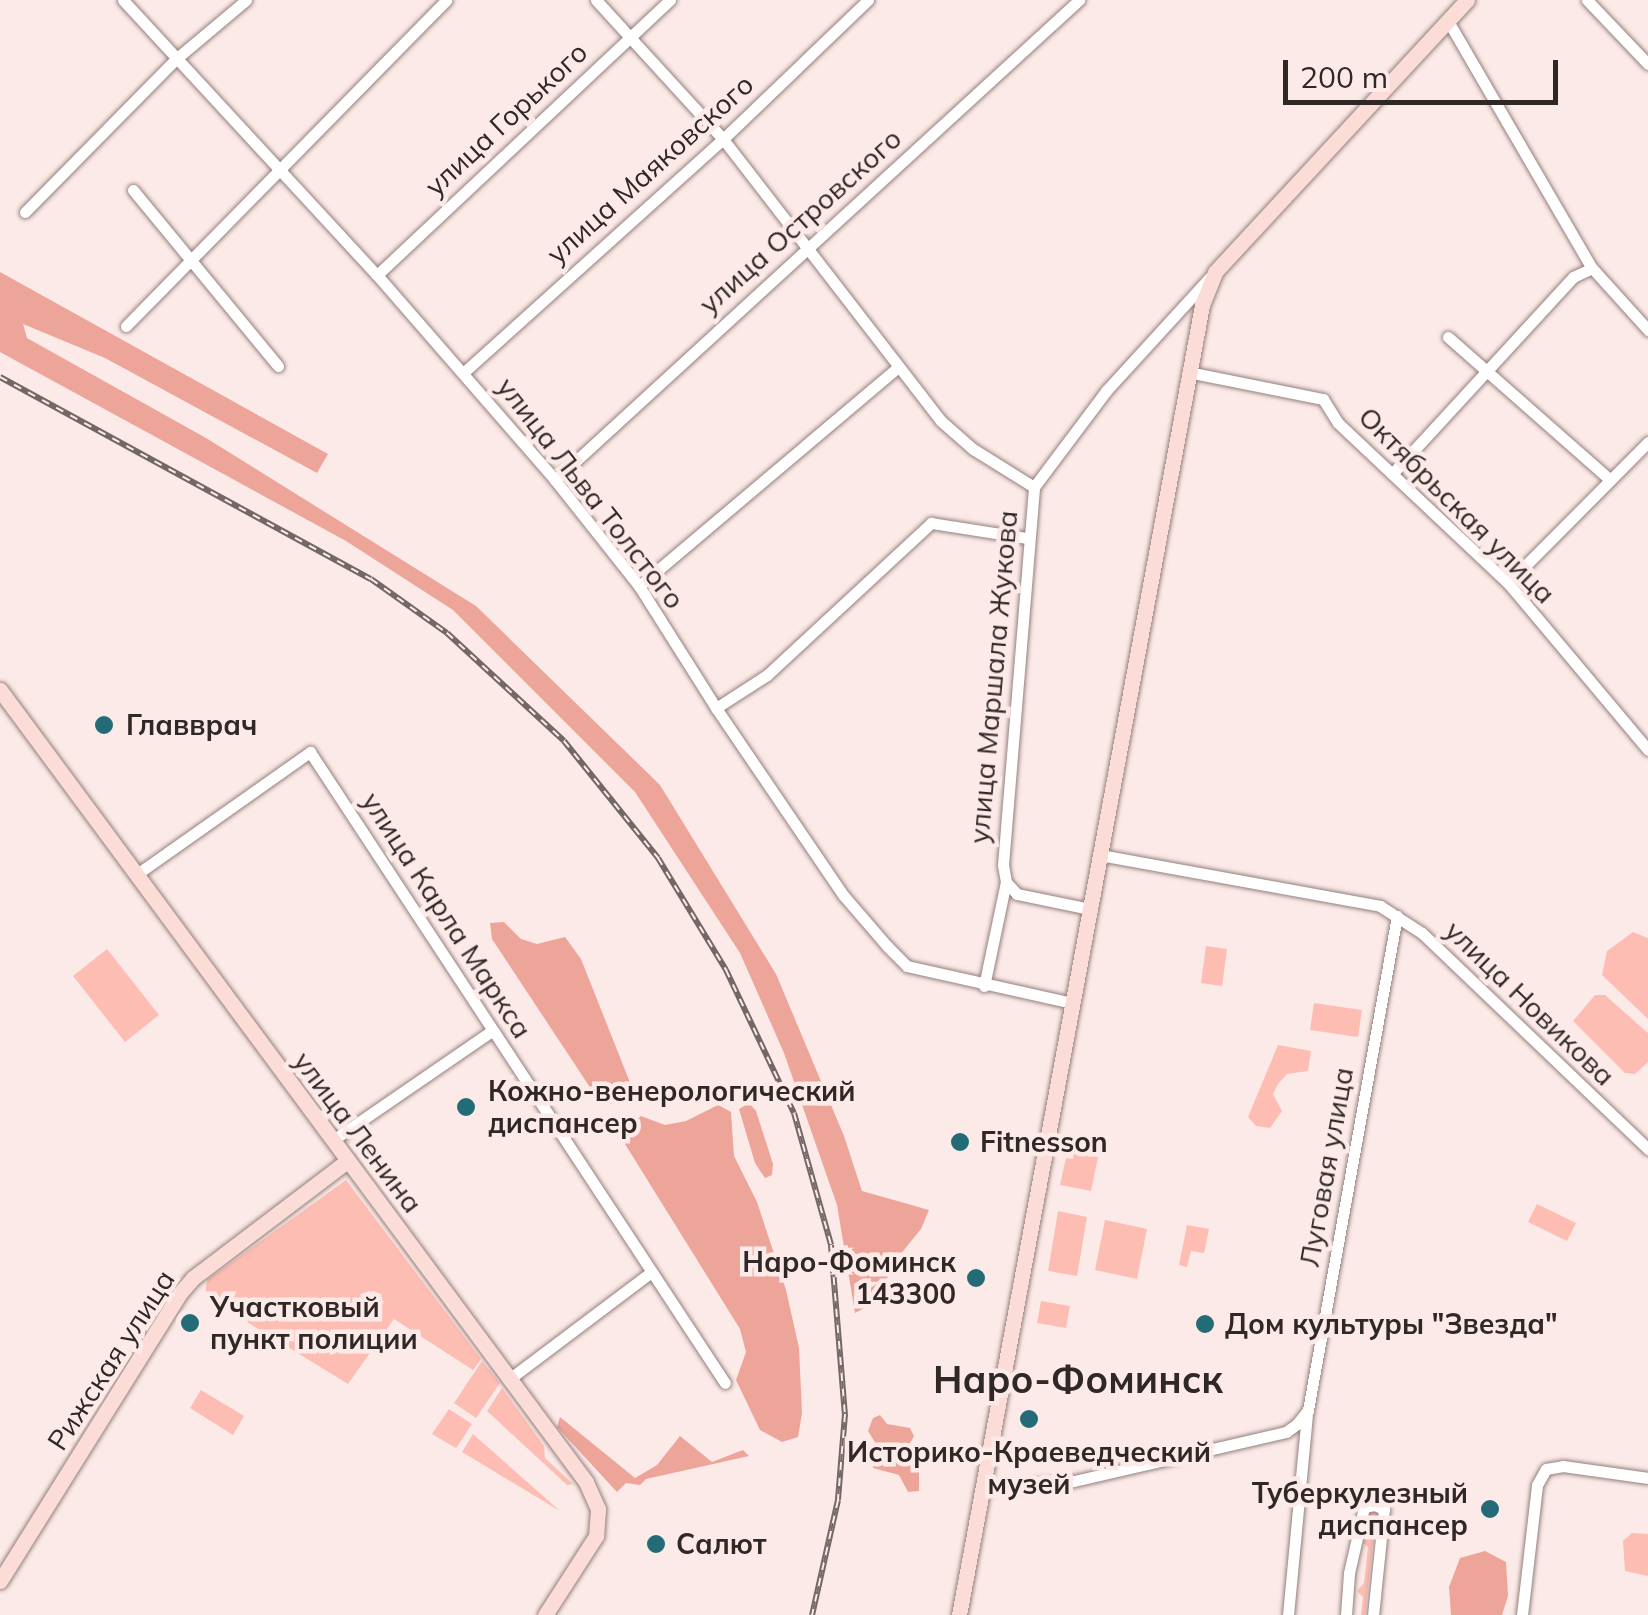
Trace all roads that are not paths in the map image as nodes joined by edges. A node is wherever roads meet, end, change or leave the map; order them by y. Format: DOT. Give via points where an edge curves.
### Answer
graph roads {
  1 [pos="123,0"];
  2 [pos="246,0"];
  3 [pos="446,0"];
  4 [pos="596,0"];
  5 [pos="670,0"];
  6 [pos="868,0"];
  7 [pos="1080,0"];
  8 [pos="1466,0"];
  9 [pos="1587,0"];
  10 [pos="1448,21"];
  11 [pos="631,37"];
  12 [pos="177,58"];
  13 [pos="1648,64"];
  14 [pos="722,139"];
  15 [pos="279,168"];
  16 [pos="133,190"];
  17 [pos="24,212"];
  18 [pos="810,247"];
  19 [pos="192,262"];
  20 [pos="1592,268"];
  21 [pos="1216,272"];
  22 [pos="376,275"];
  23 [pos="126,326"];
  24 [pos="1648,330"];
  25 [pos="1448,337"];
  26 [pos="278,366"];
  27 [pos="897,368"];
  28 [pos="1486,371"];
  29 [pos="463,372"];
  30 [pos="1188,372"];
  31 [pos="1648,442"];
  32 [pos="1392,474"];
  33 [pos="555,480"];
  34 [pos="1610,480"];
  35 [pos="1034,486"];
  36 [pos="1027,538"];
  37 [pos="1508,583"];
  38 [pos="639,586"];
  39 [pos="0,690"];
  40 [pos="716,708"];
  41 [pos="1648,750"];
  42 [pos="1100,855"];
  43 [pos="137,874"];
  44 [pos="1006,882"];
  45 [pos="1090,909"];
  46 [pos="1397,916"];
  47 [pos="984,986"];
  48 [pos="1072,1003"];
  49 [pos="493,1030"];
  50 [pos="333,1140"];
  51 [pos="1648,1149"];
  52 [pos="347,1161"];
  53 [pos="650,1273"];
  54 [pos="508,1380"];
  55 [pos="726,1383"];
  56 [pos="1308,1410"];
  57 [pos="1648,1478"];
  58 [pos="982,1489"];
  59 [pos="0,1581"];
  60 [pos="545,1615"];
  61 [pos="959,1615"];
  62 [pos="1288,1615"];
  63 [pos="1346,1615"];
  64 [pos="1373,1615"];
  65 [pos="1522,1615"];
  1 -- 12 [label="street, улица Льва Толстого"];
  2 -- 12 [label="street"];
  3 -- 15 [label="street"];
  4 -- 11 [label="street"];
  5 -- 11 [label="street, улица Горького"];
  6 -- 14 [label="street, улица Маяковского"];
  7 -- 18 [label="street, улица Островского"];
  8 -- 10 [label="main road, улица Маршала Жукова"];
  9 -- 13 [label="street"];
  10 -- 20 [label="street"];
  10 -- 21 [label="main road, улица Маршала Жукова"];
  11 -- 14 [label="street"];
  11 -- 22 [label="street, улица Горького"];
  12 -- 15 [label="street, улица Льва Толстого"];
  12 -- 17 [label="street"];
  14 -- 18 [label="street"];
  14 -- 29 [label="street, улица Маяковского"];
  15 -- 19 [label="street"];
  15 -- 22 [label="street, улица Льва Толстого"];
  16 -- 19 [label="street"];
  18 -- 27 [label="street"];
  18 -- 33 [label="street, улица Островского"];
  19 -- 23 [label="street"];
  19 -- 26 [label="street"];
  20 -- 24 [label="street"];
  20 -- 28 [label="street" via="1573,276"];
  21 -- 30 [label="main road, улица Маршала Жукова"];
  21 -- 35 [label="street, улица Маршала Жукова" via="1106,391"];
  22 -- 29 [label="street, улица Льва Толстого"];
  25 -- 28 [label="street"];
  27 -- 35 [label="street" via="973,449"];
  27 -- 38 [label="street"];
  28 -- 32 [label="street"];
  28 -- 34 [label="street"];
  29 -- 33 [label="street, улица Льва Толстого"];
  30 -- 32 [label="street, Октябрьская улица" via="1323,399 1338,423"];
  30 -- 42 [label="main road, улица Маршала Жукова"];
  31 -- 34 [label="street"];
  32 -- 37 [label="street, Октябрьская улица"];
  33 -- 38 [label="street, улица Льва Толстого"];
  34 -- 37 [label="street"];
  35 -- 36 [label="street, улица Маршала Жукова"];
  36 -- 40 [label="street" via="931,523 792,654"];
  36 -- 44 [label="street, улица Маршала Жукова"];
  37 -- 41 [label="street, Октябрьская улица"];
  38 -- 40 [label="street, улица Льва Толстого"];
  39 -- 43 [label="main road, улица Ленина"];
  40 -- 47 [label="street, улица Льва Толстого" via="844,896 886,946 907,966"];
  42 -- 45 [label="main road, улица Маршала Жукова"];
  42 -- 46 [label="street, улица Новикова" via="1380,906"];
  43 -- 49 [label="street, улица Карла Маркса" via="310,752"];
  43 -- 50 [label="main road, улица Ленина"];
  44 -- 45 [label="street, улица Маршала Жукова" via="1017,894"];
  44 -- 47 [label="street"];
  45 -- 48 [label="main road, улица Маршала Жукова"];
  46 -- 51 [label="street, улица Новикова"];
  46 -- 56 [label="street, Луговая улица"];
  47 -- 48 [label="street, улица Льва Толстого"];
  48 -- 58 [label="main road, улица Маршала Жукова"];
  49 -- 50 [label="street"];
  49 -- 53 [label="street, улица Карла Маркса"];
  50 -- 52 [label="main road, улица Ленина"];
  52 -- 54 [label="main road, улица Ленина"];
  52 -- 59 [label="main road, Рижская улица" via="180,1292"];
  53 -- 54 [label="street"];
  53 -- 55 [label="street, улица Карла Маркса"];
  54 -- 60 [label="main road, улица Ленина" via="586,1482 598,1510 596,1536"];
  56 -- 58 [label="street, Луговая улица" via="1286,1432 1074,1481"];
  56 -- 62 [label="street"];
  57 -- 65 [label="street" via="1546,1469 1537,1485"];
  58 -- 61 [label="main road, улица Маршала Жукова"];
  63 -- 64 [label="street" via="1364,1507 1374,1505 1384,1509"];
}
